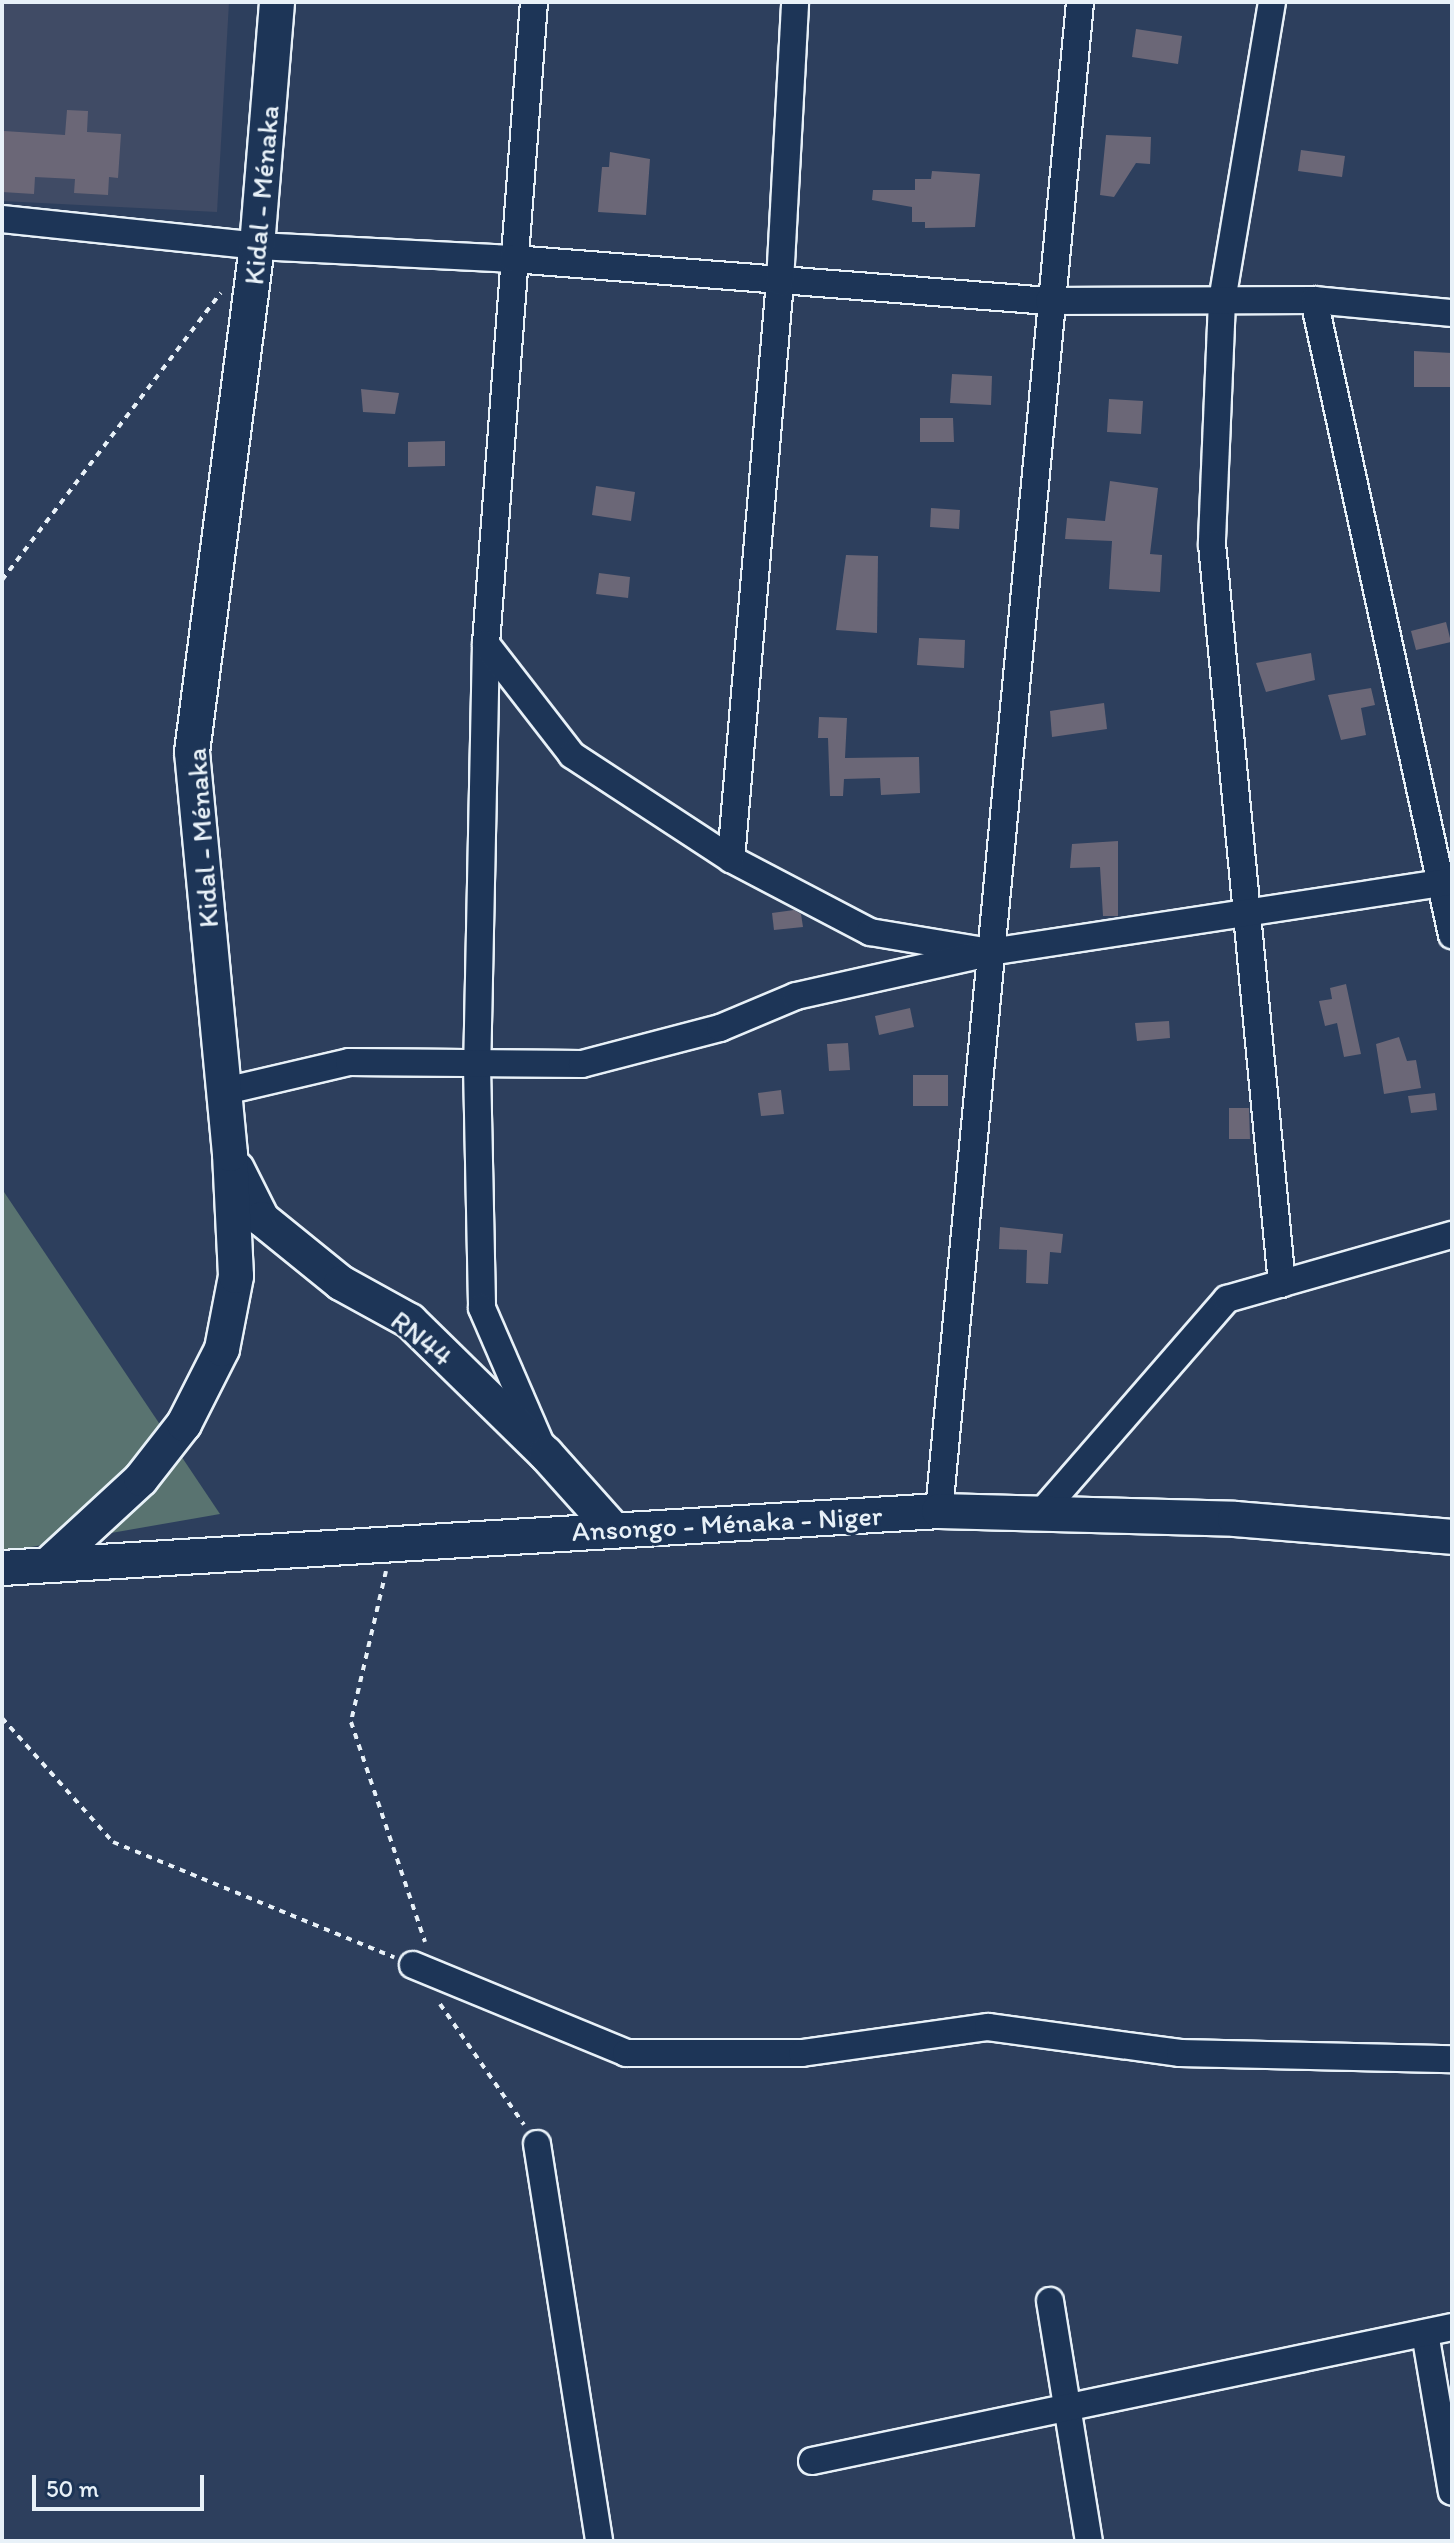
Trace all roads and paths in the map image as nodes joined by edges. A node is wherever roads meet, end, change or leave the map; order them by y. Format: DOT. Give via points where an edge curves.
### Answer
graph roads {
  1 [pos="277,2"];
  2 [pos="534,2"];
  3 [pos="795,2"];
  4 [pos="1080,2"];
  5 [pos="1272,2"];
  6 [pos="2,219"];
  7 [pos="257,246"];
  8 [pos="513,259"];
  9 [pos="780,282"];
  10 [pos="229,283"];
  11 [pos="1314,300"];
  12 [pos="1049,301"];
  13 [pos="1222,301"];
  14 [pos="1452,313"];
  15 [pos="2,580"];
  16 [pos="486,644"];
  17 [pos="731,859"];
  18 [pos="1447,882"];
  19 [pos="1248,913"];
  20 [pos="1452,935"];
  21 [pos="990,952"];
  22 [pos="477,1066"];
  23 [pos="221,1092"];
  24 [pos="230,1154"];
  25 [pos="1452,1235"];
  26 [pos="1282,1284"];
  27 [pos="546,1454"];
  28 [pos="939,1511"];
  29 [pos="1040,1514"];
  30 [pos="614,1530"];
  31 [pos="1452,1537"];
  32 [pos="393,1543"];
  33 [pos="49,1564"];
  34 [pos="2,1568"];
  35 [pos="2,1718"];
  36 [pos="425,1970"];
  37 [pos="452,2020"];
  38 [pos="1452,2059"];
  39 [pos="537,2144"];
  40 [pos="1050,2301"];
  41 [pos="1452,2327"];
  42 [pos="1425,2333"];
  43 [pos="1070,2407"];
  44 [pos="812,2461"];
  45 [pos="1452,2492"];
  46 [pos="599,2541"];
  47 [pos="1089,2541"];
  1 -- 7 [label="main road, Kidal - Ménaka"];
  2 -- 8 [label="street"];
  3 -- 9 [label="street"];
  4 -- 12 [label="street"];
  5 -- 13 [label="street"];
  6 -- 7 [label="street"];
  7 -- 8 [label="street"];
  7 -- 23 [label="main road, Kidal - Ménaka" via="192,752"];
  8 -- 9 [label="street"];
  8 -- 16 [label="street"];
  9 -- 12 [label="street"];
  9 -- 17 [label="street"];
  10 -- 15 [label="path"];
  11 -- 13 [label="street"];
  11 -- 14 [label="street"];
  11 -- 18 [label="street"];
  12 -- 13 [label="street"];
  12 -- 21 [label="street"];
  13 -- 19 [label="street" via="1212,544"];
  16 -- 17 [label="street" via="572,755"];
  16 -- 22 [label="street"];
  17 -- 21 [label="street" via="870,932"];
  18 -- 19 [label="street"];
  18 -- 20 [label="street"];
  19 -- 21 [label="street"];
  19 -- 26 [label="street"];
  21 -- 22 [label="street" via="796,996 720,1028 582,1064"];
  21 -- 28 [label="street"];
  22 -- 23 [label="street" via="349,1062"];
  22 -- 27 [label="street" via="482,1308"];
  23 -- 24 [label="main road, Kidal - Ménaka"];
  24 -- 27 [label="main road, RN44" via="262,1219 341,1283 410,1321"];
  24 -- 33 [label="main road, Kidal - Ménaka" via="236,1276 222,1349 184,1424 141,1479"];
  25 -- 26 [label="street"];
  26 -- 29 [label="street" via="1227,1299"];
  27 -- 30 [label="main road, RN44"];
  28 -- 29 [label="main road, Ansongo - Ménaka - Niger"];
  28 -- 30 [label="main road, Ansongo - Ménaka - Niger"];
  29 -- 31 [label="main road, Ansongo - Ménaka - Niger" via="1235,1519"];
  30 -- 32 [label="main road, Ansongo - Ménaka - Niger"];
  32 -- 33 [label="main road, Ansongo - Ménaka - Niger"];
  32 -- 36 [label="path" via="351,1722"];
  33 -- 34 [label="main road, Ansongo - Ménaka - Niger"];
  35 -- 36 [label="path" via="113,1842"];
  36 -- 37 [label="path"];
  36 -- 37 [label="path"];
  36 -- 38 [label="street" via="626,2053 802,2053 988,2027 1180,2053"];
  37 -- 39 [label="path"];
  39 -- 46 [label="street"];
  40 -- 43 [label="street"];
  41 -- 42 [label="street"];
  42 -- 43 [label="street"];
  42 -- 45 [label="street"];
  43 -- 44 [label="street"];
  43 -- 47 [label="street"];
}
